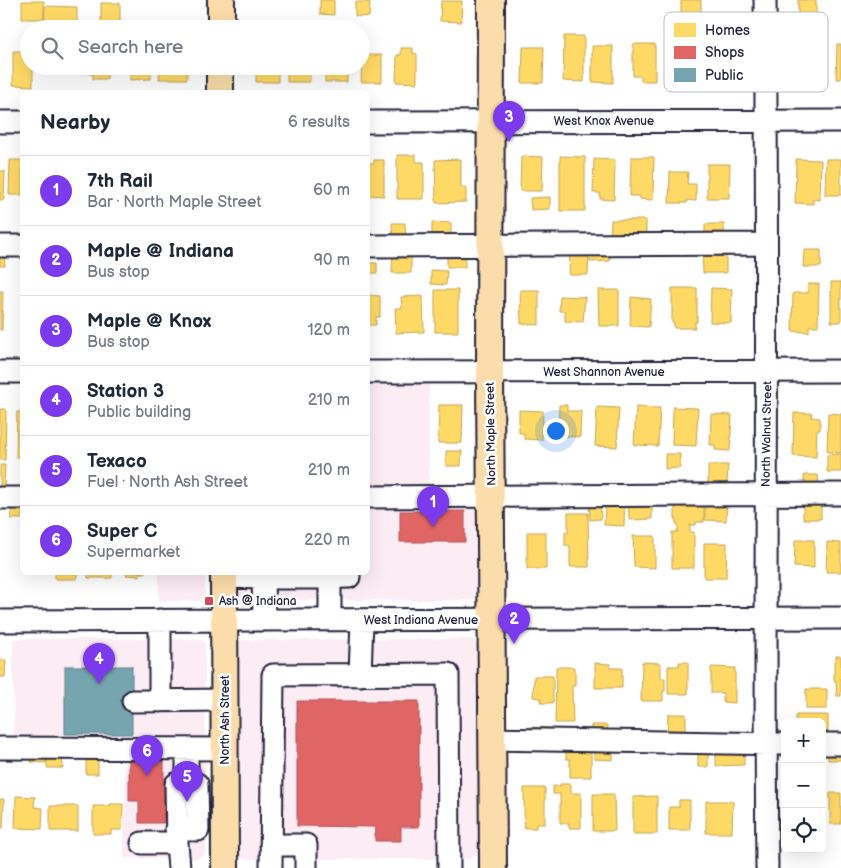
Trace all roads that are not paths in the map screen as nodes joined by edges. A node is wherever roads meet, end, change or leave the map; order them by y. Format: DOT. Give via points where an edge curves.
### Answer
graph roads {
  1 [pos="221,0"];
  2 [pos="491,0"];
  3 [pos="221,20"];
  4 [pos="220,75"];
  5 [pos="220,90"];
  6 [pos="767,92"];
  7 [pos="767,121"];
  8 [pos="841,121"];
  9 [pos="0,122"];
  10 [pos="20,122"];
  11 [pos="370,122"];
  12 [pos="490,122"];
  13 [pos="766,244"];
  14 [pos="0,246"];
  15 [pos="20,246"];
  16 [pos="370,246"];
  17 [pos="490,246"];
  18 [pos="841,371"];
  19 [pos="0,372"];
  20 [pos="20,372"];
  21 [pos="370,372"];
  22 [pos="490,372"];
  23 [pos="768,372"];
  24 [pos="766,494"];
  25 [pos="841,494"];
  26 [pos="492,496"];
  27 [pos="370,497"];
  28 [pos="0,498"];
  29 [pos="20,498"];
  30 [pos="254,575"];
  31 [pos="326,575"];
  32 [pos="766,618"];
  33 [pos="841,618"];
  34 [pos="160,620"];
  35 [pos="225,620"];
  36 [pos="264,620"];
  37 [pos="330,620"];
  38 [pos="362,620"];
  39 [pos="492,620"];
  40 [pos="0,621"];
  41 [pos="360,675"];
  42 [pos="225,700"];
  43 [pos="133,701"];
  44 [pos="160,701"];
  45 [pos="493,739"];
  46 [pos="775,744"];
  47 [pos="826,744"];
  48 [pos="841,744"];
  49 [pos="0,748"];
  50 [pos="186,749"];
  51 [pos="225,749"];
  52 [pos="187,784"];
  53 [pos="198,830"];
  54 [pos="225,830"];
  55 [pos="177,836"];
  56 [pos="142,843"];
  57 [pos="271,845"];
  58 [pos="179,868"];
  59 [pos="225,868"];
  60 [pos="271,868"];
  61 [pos="306,868"];
  62 [pos="449,868"];
  63 [pos="492,868"];
  64 [pos="767,868"];
  1 -- 3 [label="main road"];
  2 -- 12 [label="main road, North Maple Street"];
  4 -- 5 [label="main road"];
  6 -- 7 [label="street, North Walnut Street"];
  7 -- 8 [label="street, West Knox Avenue"];
  7 -- 12 [label="street, West Knox Avenue"];
  7 -- 13 [label="street, North Walnut Street"];
  9 -- 10 [label="street"];
  11 -- 12 [label="street, West Knox Avenue"];
  12 -- 17 [label="main road, North Maple Street"];
  13 -- 17 [label="street"];
  13 -- 23 [label="street, North Walnut Street"];
  14 -- 15 [label="street"];
  16 -- 17 [label="street"];
  17 -- 22 [label="main road, North Maple Street"];
  18 -- 23 [label="street, West Shannon Avenue"];
  19 -- 20 [label="street"];
  21 -- 22 [label="street, West Shannon Avenue"];
  22 -- 23 [label="street, West Shannon Avenue"];
  22 -- 26 [label="main road, North Maple Street"];
  23 -- 24 [label="street, North Walnut Street"];
  24 -- 25 [label="street"];
  24 -- 26 [label="street"];
  24 -- 32 [label="street, North Walnut Street"];
  26 -- 27 [label="street"];
  26 -- 39 [label="main road, North Maple Street"];
  28 -- 29 [label="street"];
  30 -- 31 [label="street"];
  30 -- 35 [label="main road, North Ash Street"];
  30 -- 36 [label="street"];
  31 -- 37 [label="street"];
  32 -- 33 [label="street, West Indiana Avenue"];
  32 -- 39 [label="street, West Indiana Avenue"];
  32 -- 46 [label="street, North Walnut Street"];
  34 -- 35 [label="street, West Indiana Avenue"];
  34 -- 40 [label="street, West Indiana Avenue"];
  34 -- 44 [label="street"];
  35 -- 36 [label="street, West Indiana Avenue"];
  35 -- 42 [label="main road, North Ash Street"];
  36 -- 37 [label="street, West Indiana Avenue"];
  37 -- 38 [label="street, West Indiana Avenue"];
  38 -- 39 [label="street, West Indiana Avenue"];
  38 -- 41 [label="street"];
  39 -- 45 [label="main road, North Maple Street"];
  41 -- 57 [label="street" via="273,675"];
  41 -- 62 [label="street" via="448,674"];
  42 -- 44 [label="street"];
  42 -- 51 [label="main road, North Ash Street"];
  43 -- 44 [label="street"];
  45 -- 46 [label="street"];
  45 -- 63 [label="main road, North Maple Street"];
  46 -- 64 [label="street, North Walnut Street"];
  47 -- 48 [label="street"];
  49 -- 50 [label="street"];
  50 -- 51 [label="street"];
  50 -- 52 [label="street"];
  51 -- 54 [label="main road, North Ash Street"];
  52 -- 53 [label="street" via="197,784"];
  52 -- 55 [label="street" via="176,784"];
  53 -- 54 [label="street"];
  53 -- 55 [label="street"];
  54 -- 59 [label="main road, North Ash Street"];
  55 -- 56 [label="street"];
  55 -- 58 [label="street"];
  57 -- 60 [label="street"];
  57 -- 61 [label="street" via="306,846"];
}
